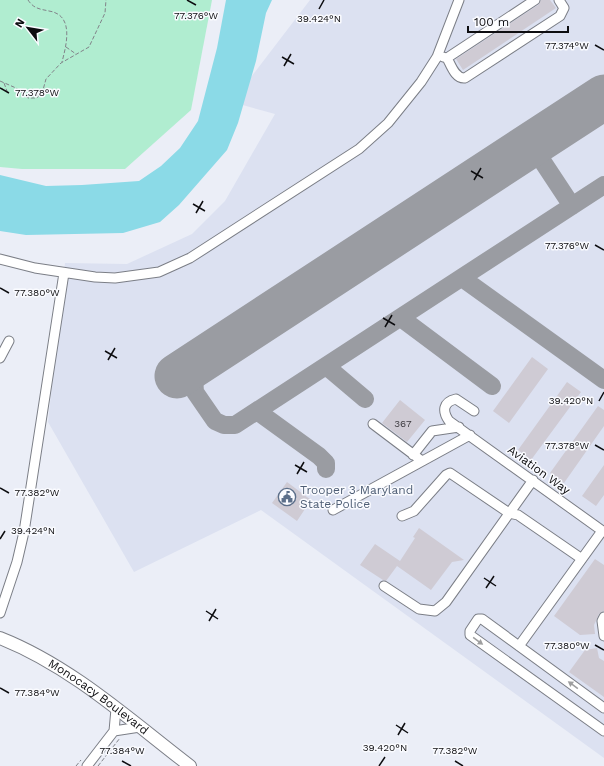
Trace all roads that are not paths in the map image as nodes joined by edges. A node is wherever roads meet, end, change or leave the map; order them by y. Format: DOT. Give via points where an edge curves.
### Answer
graph roads {
  1 [pos="459,0"];
  2 [pos="536,0"];
  3 [pos="559,0"];
  4 [pos="437,57"];
  5 [pos="447,58"];
  6 [pos="0,259"];
  7 [pos="64,273"];
  8 [pos="9,340"];
  9 [pos="0,358"];
  10 [pos="474,411"];
  11 [pos="373,424"];
  12 [pos="459,427"];
  13 [pos="470,435"];
  14 [pos="413,455"];
  15 [pos="422,462"];
  16 [pos="533,480"];
  17 [pos="333,510"];
  18 [pos="509,513"];
  19 [pos="402,516"];
  20 [pos="603,531"];
  21 [pos="582,560"];
  22 [pos="384,586"];
  23 [pos="0,613"];
  24 [pos="604,617"];
  25 [pos="604,636"];
  26 [pos="0,638"];
  27 [pos="519,646"];
  28 [pos="604,708"];
  29 [pos="116,709"];
  30 [pos="140,727"];
  31 [pos="604,731"];
  32 [pos="117,735"];
  33 [pos="87,766"];
  34 [pos="190,766"];
  1 -- 4 [label="street"];
  2 -- 5 [label="street"];
  3 -- 5 [label="street" via="564,8 560,16 465,78 457,75"];
  4 -- 5 [label="street"];
  4 -- 7 [label="street" via="421,82 388,123 360,148 190,258 159,272 133,276 95,277"];
  6 -- 7 [label="street"];
  7 -- 23 [label="street" via="24,532 18,562"];
  8 -- 9 [label="street"];
  10 -- 12 [label="street, Aviation Way" via="456,399 449,400 445,405 445,416"];
  11 -- 14 [label="street"];
  12 -- 13 [label="street, Aviation Way"];
  12 -- 14 [label="street" via="432,431"];
  13 -- 15 [label="street"];
  13 -- 16 [label="street, Aviation Way"];
  14 -- 15 [label="street"];
  15 -- 17 [label="street"];
  16 -- 18 [label="street"];
  16 -- 20 [label="street, Aviation Way"];
  18 -- 19 [label="street" via="450,473 414,511"];
  18 -- 21 [label="street" via="518,515"];
  18 -- 22 [label="street" via="446,602 435,611 419,609"];
  20 -- 21 [label="street"];
  21 -- 27 [label="street"];
  24 -- 25 [label="street"];
  26 -- 29 [label="main road, Monocacy Boulevard" via="37,655 86,686"];
  28 -- 27 [label="street, one-way"];
  27 -- 31 [label="street, one-way" via="482,619 478,620 470,631 470,635"];
  29 -- 30 [label="main road, Monocacy Boulevard"];
  29 -- 32 [label="street"];
  30 -- 32 [label="street"];
  30 -- 34 [label="main road, Monocacy Boulevard"];
  32 -- 33 [label="street"];
}
